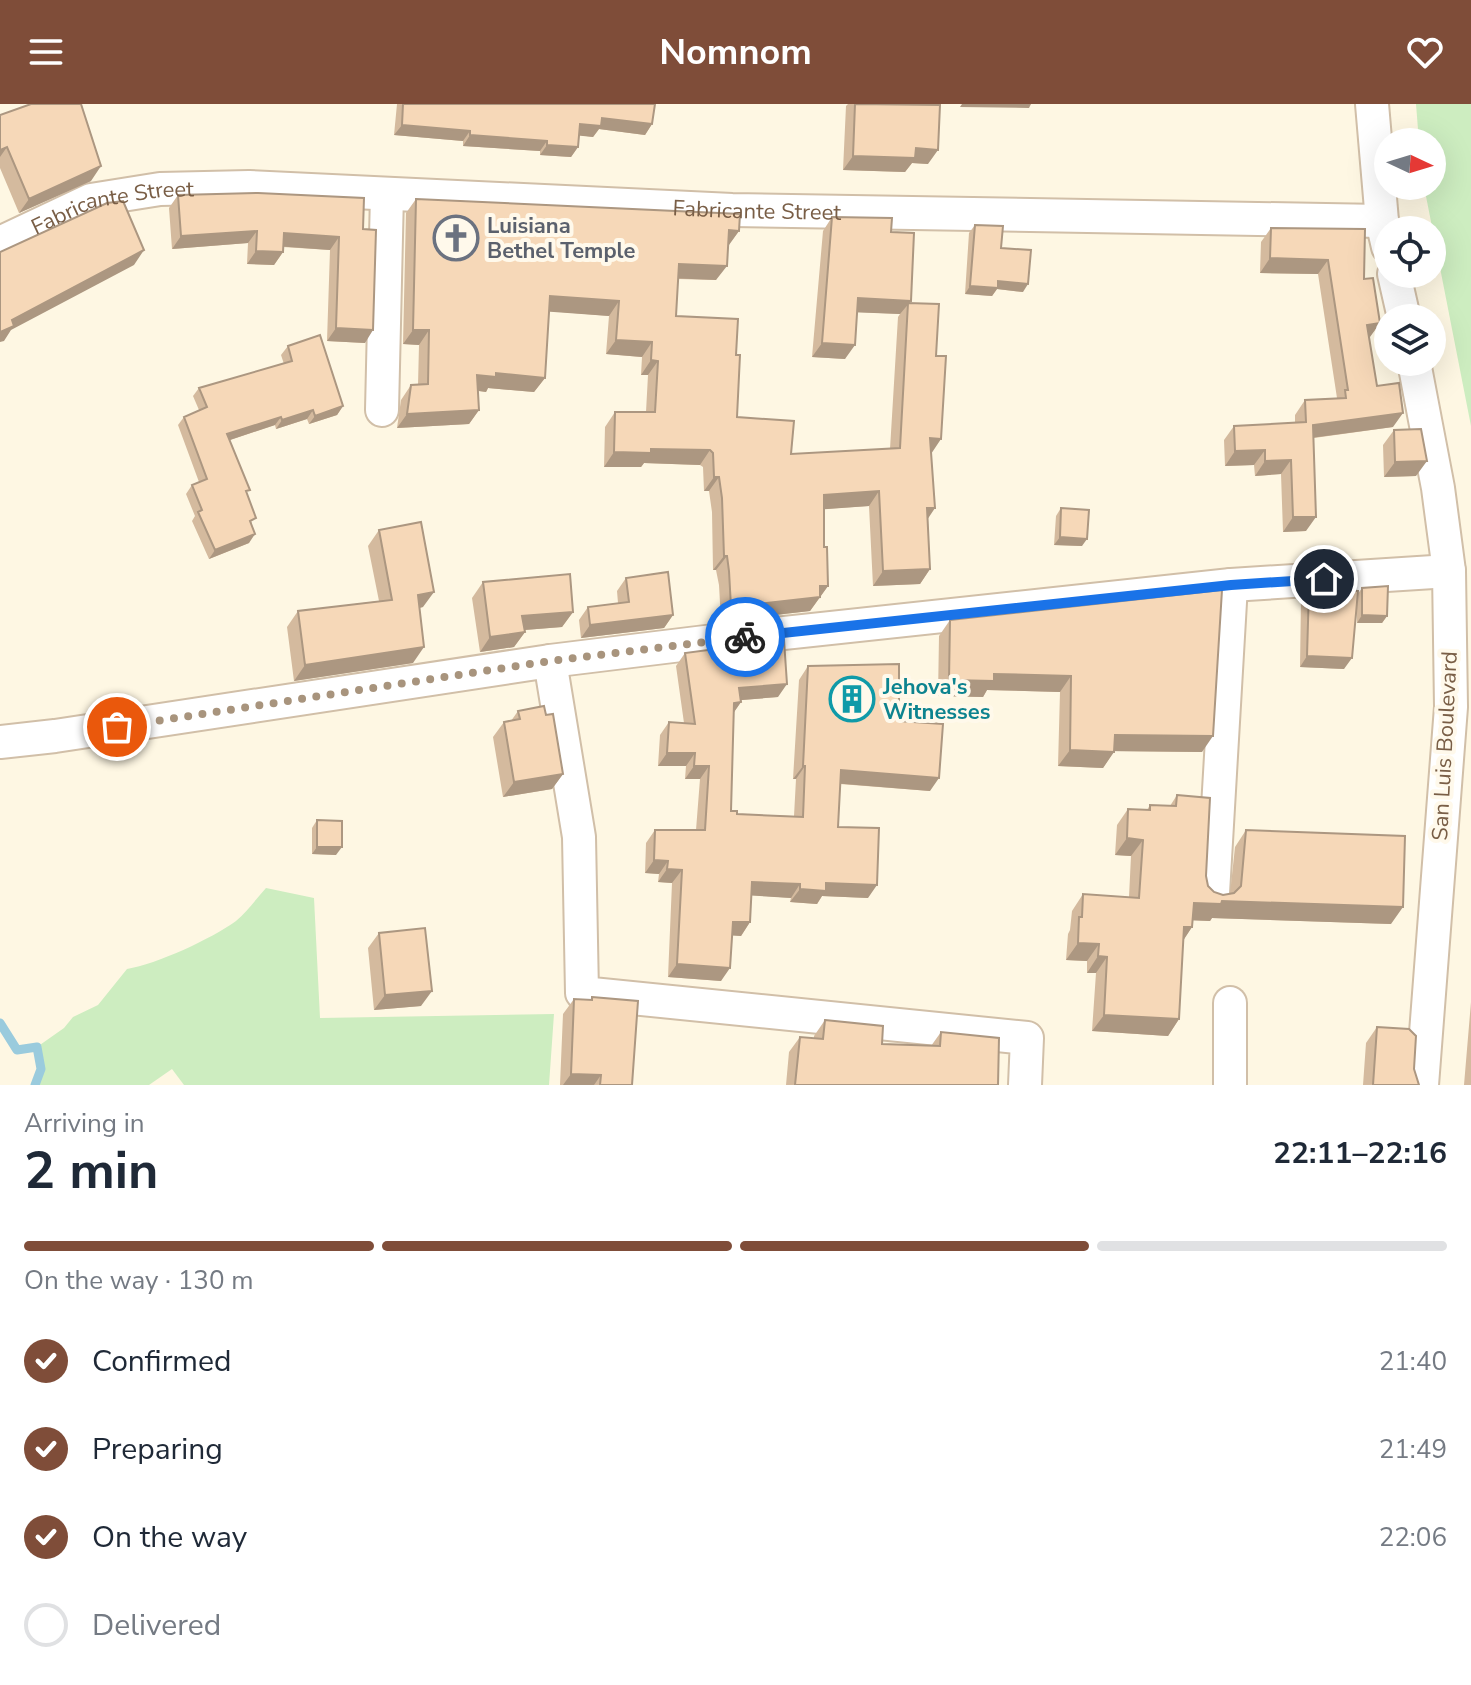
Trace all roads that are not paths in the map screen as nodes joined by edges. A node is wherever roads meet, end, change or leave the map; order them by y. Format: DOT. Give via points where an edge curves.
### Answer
graph roads {
  1 [pos="1372,104"];
  2 [pos="387,194"];
  3 [pos="1383,216"];
  4 [pos="1374,234"];
  5 [pos="0,243"];
  6 [pos="1417,376"];
  7 [pos="382,410"];
  8 [pos="1449,571"];
  9 [pos="1231,585"];
  10 [pos="550,661"];
  11 [pos="0,742"];
  12 [pos="1213,893"];
  13 [pos="1230,1003"];
  14 [pos="1025,1085"];
  15 [pos="1230,1085"];
  16 [pos="1422,1085"];
  1 -- 3 [label="street"];
  2 -- 4 [label="street, Fabricante Street"];
  2 -- 5 [label="street, Fabricante Street" via="160,189 91,200"];
  2 -- 7 [label="street"];
  6 -- 8 [label="street, San Luis Boulevard"];
  8 -- 9 [label="street"];
  8 -- 16 [label="street, San Luis Boulevard" via="1451,707"];
  9 -- 10 [label="street"];
  9 -- 12 [label="street"];
  10 -- 11 [label="street"];
  10 -- 14 [label="street" via="579,837 582,993 1027,1038"];
  13 -- 15 [label="street"];
}
